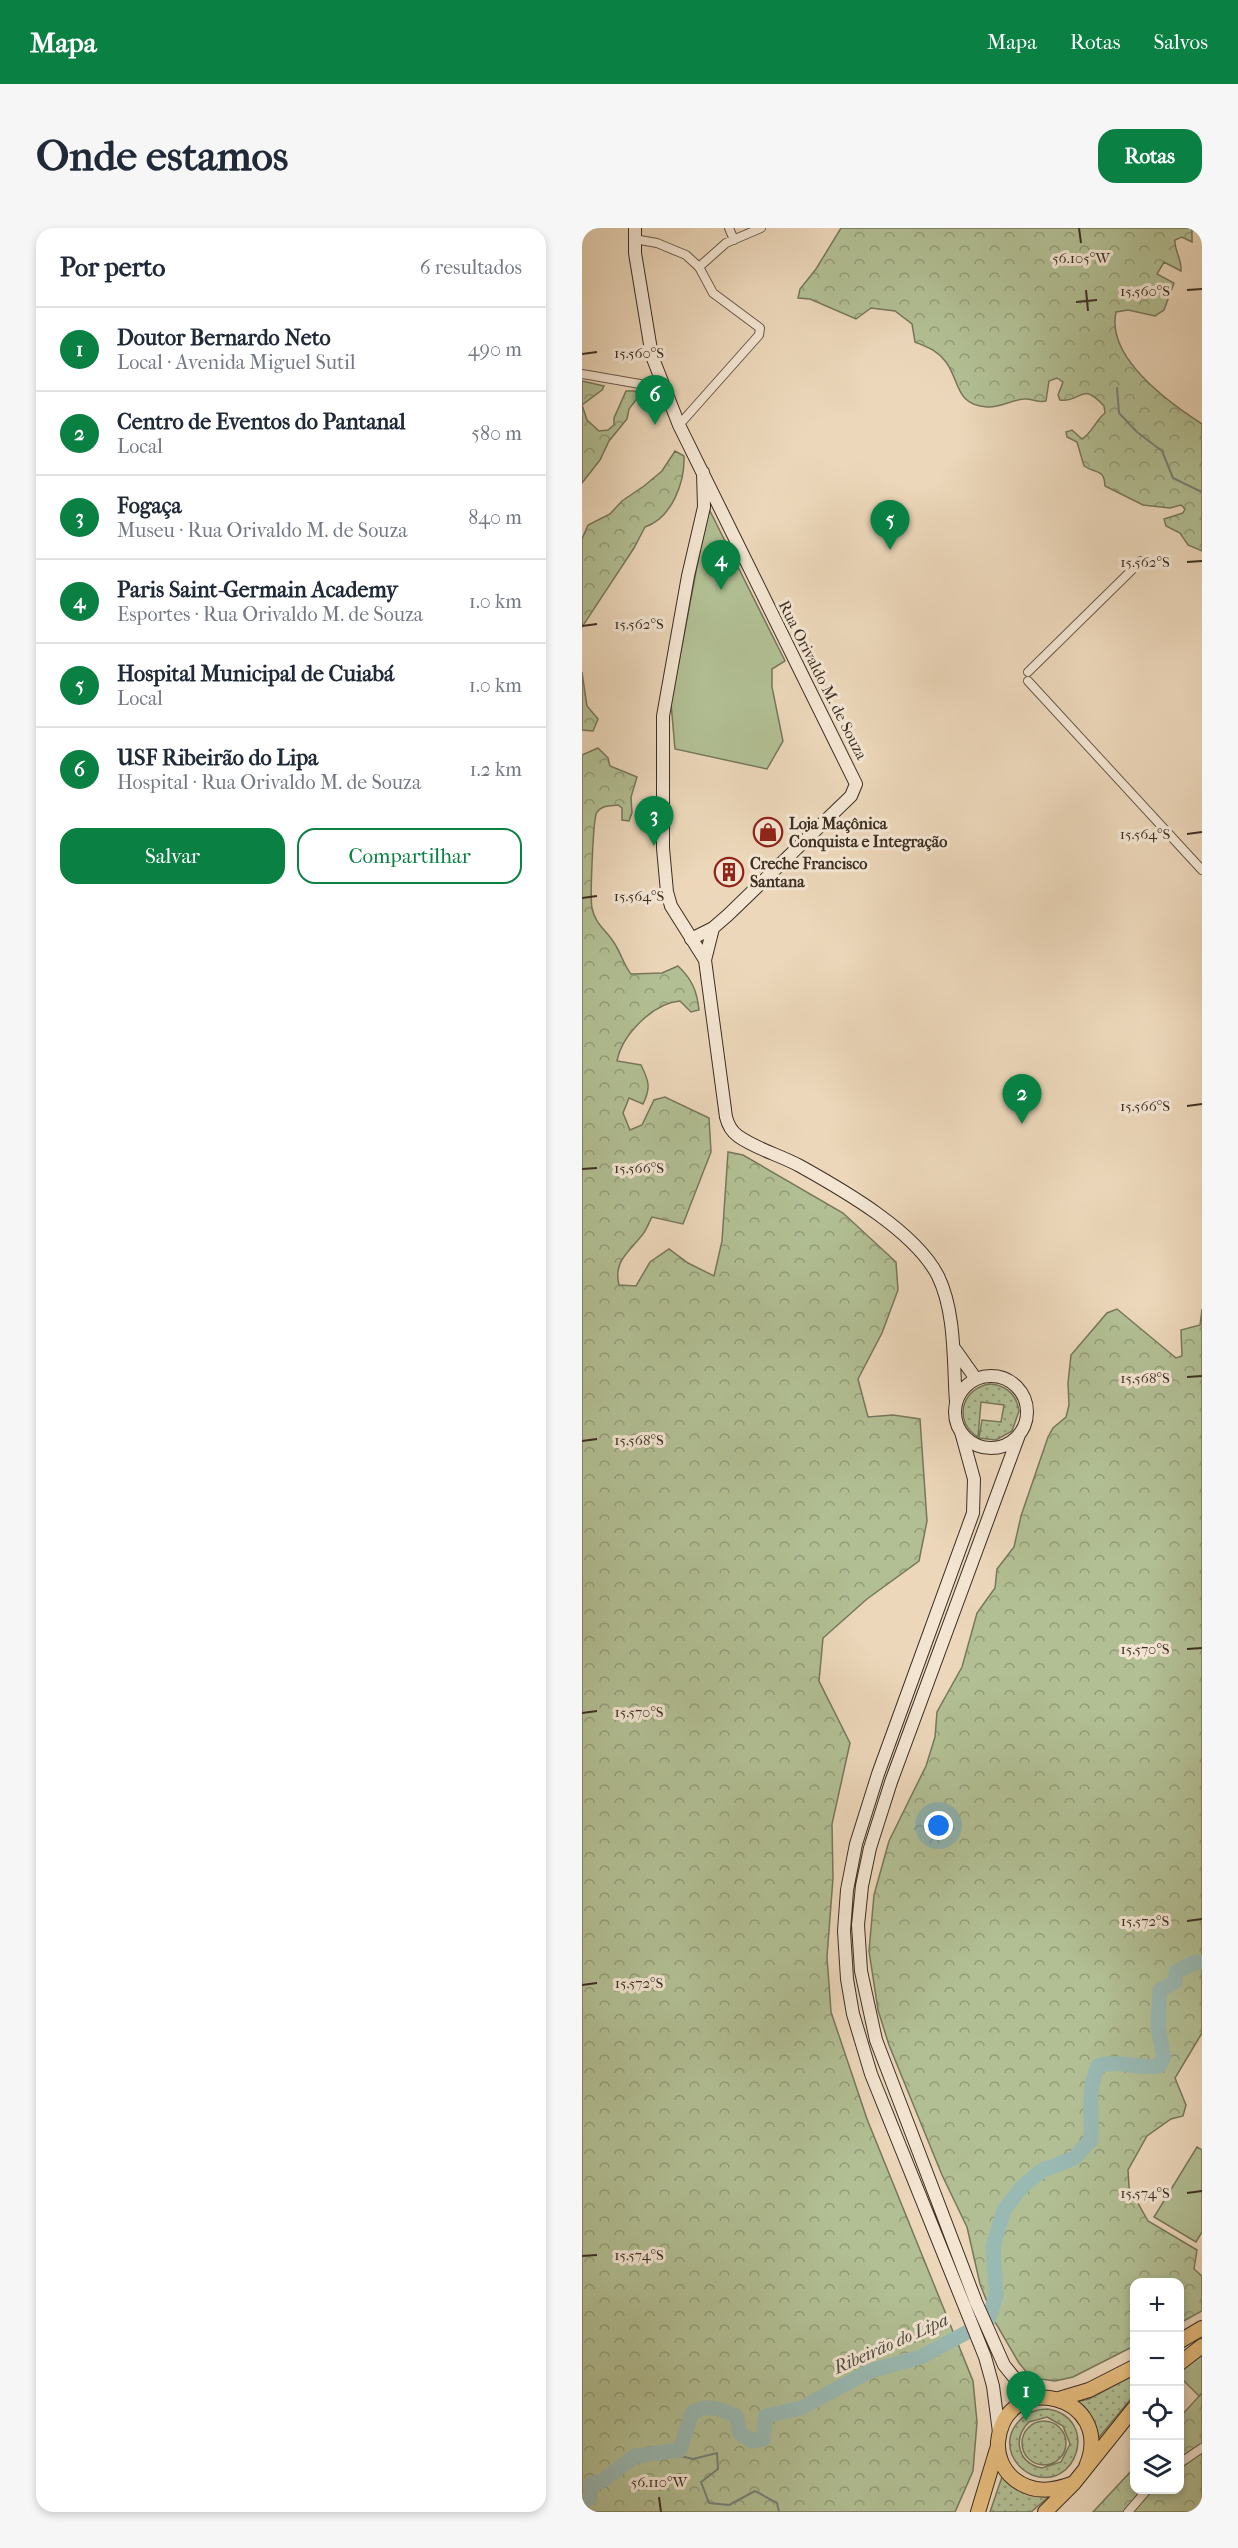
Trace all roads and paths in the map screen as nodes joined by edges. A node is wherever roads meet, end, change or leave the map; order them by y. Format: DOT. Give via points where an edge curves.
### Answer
graph roads {
  1 [pos="729,228"];
  2 [pos="761,228"];
  3 [pos="634,233"];
  4 [pos="734,240"];
  5 [pos="699,267"];
  6 [pos="582,374"];
  7 [pos="663,388"];
  8 [pos="679,424"];
  9 [pos="703,472"];
  10 [pos="717,503"];
  11 [pos="704,507"];
  12 [pos="1141,561"];
  13 [pos="1202,870"];
  14 [pos="713,928"];
  15 [pos="692,939"];
  16 [pos="705,960"];
  17 [pos="952,1343"];
  18 [pos="976,1378"];
  19 [pos="956,1402"];
  20 [pos="961,1432"];
  21 [pos="1019,1435"];
  22 [pos="970,2305"];
  23 [pos="1202,2328"];
  24 [pos="1184,2338"];
  25 [pos="986,2341"];
  26 [pos="1202,2346"];
  27 [pos="1184,2359"];
  28 [pos="1130,2369"];
  29 [pos="1041,2397"];
  30 [pos="1059,2399"];
  31 [pos="1130,2413"];
  32 [pos="999,2432"];
  33 [pos="998,2447"];
  34 [pos="1202,2448"];
  35 [pos="1184,2460"];
  36 [pos="1086,2468"];
  37 [pos="1074,2482"];
  38 [pos="1144,2494"];
  39 [pos="978,2512"];
  40 [pos="1045,2512"];
  41 [pos="1128,2512"];
  1 -- 4 [label="street"];
  2 -- 4 [label="street"];
  3 -- 5 [label="street" via="686,255"];
  3 -- 7 [label="main road, Rua Orivaldo M. de Souza" via="646,325"];
  4 -- 5 [label="street"];
  5 -- 8 [label="street" via="713,293 760,328 759,335"];
  6 -- 7 [label="street"];
  7 -- 8 [label="main road, Rua Orivaldo M. de Souza"];
  8 -- 9 [label="main road, Rua Orivaldo M. de Souza"];
  9 -- 10 [label="main road, Rua Orivaldo M. de Souza"];
  9 -- 11 [label="main road, Rua Orivaldo M. de Souza"];
  10 -- 11 [label="main road"];
  10 -- 14 [label="main road, Rua Orivaldo M. de Souza" via="856,784 851,796"];
  11 -- 15 [label="main road, Rua Orivaldo M. de Souza" via="671,664 663,730 667,892 671,906"];
  12 -- 13 [label="street" via="1028,677"];
  14 -- 15 [label="main road, Rua Orivaldo M. de Souza"];
  14 -- 16 [label="main road, Rua Orivaldo M. de Souza"];
  15 -- 16 [label="main road, Rua Orivaldo M. de Souza"];
  16 -- 17 [label="main road, Rua Orivaldo M. de Souza" via="729,1127 737,1136 800,1166 847,1195 911,1242 931,1265 942,1287"];
  17 -- 18 [label="main road, Rua Orivaldo M. de Souza"];
  17 -- 19 [label="main road, Rua Orivaldo M. de Souza"];
  18 -- 19 [label="main road" via="965,1386"];
  18 -- 21 [label="main road" via="997,1376 1019,1388 1028,1411"];
  19 -- 20 [label="main road" via="955,1417"];
  20 -- 21 [label="main road" via="973,1443 989,1448 1006,1445"];
  20 -- 22 [label="main road" via="974,1479 973,1514 856,1844 844,1931 849,1991 869,2066"];
  21 -- 22 [label="main road" via="891,1782 870,1848 858,1925 866,2007"];
  22 -- 25 [label="main road"];
  23 -- 24 [label="highway"];
  25 -- 29 [label="main road" via="1010,2373"];
  25 -- 32 [label="main road"];
  26 -- 27 [label="highway"];
  28 -- 30 [label="highway" via="1089,2390"];
  29 -- 30 [label="highway"];
  29 -- 32 [label="highway" via="1015,2408"];
  30 -- 36 [label="highway" via="1080,2412 1089,2427 1092,2445"];
  31 -- 36 [label="highway"];
  32 -- 33 [label="highway"];
  33 -- 37 [label="highway" via="1005,2468 1030,2488 1052,2490"];
  33 -- 39 [label="highway"];
  34 -- 35 [label="street"];
  36 -- 37 [label="highway"];
  37 -- 40 [label="highway"];
  38 -- 41 [label="street"];
}
